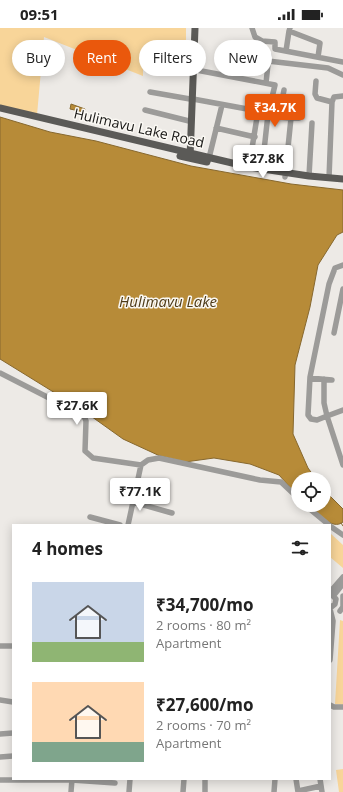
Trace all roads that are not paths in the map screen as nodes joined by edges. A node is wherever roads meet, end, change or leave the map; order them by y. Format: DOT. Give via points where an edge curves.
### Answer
graph roads {
  1 [pos="191,28"];
  2 [pos="195,28"];
  3 [pos="252,28"];
  4 [pos="289,29"];
  5 [pos="191,40"];
  6 [pos="194,40"];
  7 [pos="286,51"];
  8 [pos="318,56"];
  9 [pos="272,62"];
  10 [pos="343,62"];
  11 [pos="206,72"];
  12 [pos="192,76"];
  13 [pos="267,76"];
  14 [pos="343,77"];
  15 [pos="316,81"];
  16 [pos="266,83"];
  17 [pos="284,90"];
  18 [pos="150,92"];
  19 [pos="343,96"];
  20 [pos="302,97"];
  21 [pos="191,99"];
  22 [pos="332,102"];
  23 [pos="222,105"];
  24 [pos="0,108"];
  25 [pos="145,110"];
  26 [pos="0,113"];
  27 [pos="291,118"];
  28 [pos="189,121"];
  29 [pos="312,123"];
  30 [pos="216,128"];
  31 [pos="255,136"];
  32 [pos="188,155"];
  33 [pos="209,158"];
  34 [pos="249,167"];
  35 [pos="262,169"];
  36 [pos="285,175"];
  37 [pos="309,176"];
  38 [pos="329,178"];
  39 [pos="343,179"];
  40 [pos="343,183"];
  41 [pos="343,265"];
  42 [pos="343,289"];
  43 [pos="334,333"];
  44 [pos="0,373"];
  45 [pos="310,378"];
  46 [pos="324,379"];
  47 [pos="332,380"];
  48 [pos="343,410"];
  49 [pos="327,416"];
  50 [pos="342,462"];
  51 [pos="141,465"];
  52 [pos="291,491"];
  53 [pos="133,502"];
  54 [pos="314,512"];
  55 [pos="172,513"];
  56 [pos="90,517"];
  57 [pos="116,524"];
  58 [pos="128,524"];
  59 [pos="329,524"];
  60 [pos="331,526"];
  61 [pos="343,535"];
  62 [pos="343,577"];
  63 [pos="343,584"];
  64 [pos="331,594"];
  65 [pos="343,596"];
  66 [pos="332,606"];
  67 [pos="342,610"];
  68 [pos="331,640"];
  69 [pos="0,646"];
  70 [pos="12,646"];
  71 [pos="0,700"];
  72 [pos="12,702"];
  73 [pos="331,706"];
  74 [pos="343,707"];
  75 [pos="12,733"];
  76 [pos="0,734"];
  77 [pos="0,756"];
  78 [pos="12,756"];
  79 [pos="0,780"];
  80 [pos="72,780"];
  81 [pos="130,780"];
  82 [pos="184,780"];
  83 [pos="205,780"];
  84 [pos="274,780"];
  85 [pos="296,780"];
  86 [pos="115,783"];
  87 [pos="322,789"];
  88 [pos="71,792"];
  89 [pos="129,792"];
  90 [pos="183,792"];
  91 [pos="205,792"];
  92 [pos="274,792"];
  93 [pos="298,792"];
  1 -- 5 [label="main road"];
  2 -- 6 [label="main road"];
  3 -- 7 [label="street" via="255,37 262,41 275,42 275,49"];
  4 -- 7 [label="street"];
  4 -- 8 [label="street" via="320,43"];
  7 -- 8 [label="street"];
  8 -- 10 [label="street"];
  9 -- 14 [label="street" via="328,68"];
  11 -- 16 [label="street"];
  12 -- 21 [label="main road"];
  13 -- 16 [label="street"];
  15 -- 22 [label="street" via="317,98"];
  16 -- 35 [label="street" via="275,85 268,114"];
  17 -- 27 [label="street" via="279,117"];
  18 -- 21 [label="street"];
  19 -- 22 [label="street" via="334,97"];
  20 -- 27 [label="street" via="299,118"];
  21 -- 23 [label="street"];
  21 -- 28 [label="main road"];
  21 -- 32 [label="main road"];
  22 -- 38 [label="street"];
  23 -- 30 [label="street"];
  23 -- 31 [label="street" via="258,112"];
  24 -- 32 [label="main road, Hulimavu Lake Road"];
  25 -- 28 [label="street"];
  26 -- 32 [label="main road, Hulimavu Lake Road"];
  27 -- 36 [label="street"];
  28 -- 32 [label="main road"];
  29 -- 37 [label="street"];
  30 -- 31 [label="street"];
  30 -- 33 [label="street"];
  31 -- 34 [label="street"];
  32 -- 33 [label="main road, Hulimavu Lake Road"];
  32 -- 36 [label="main road, Hulimavu Lake Road"];
  33 -- 34 [label="main road, Hulimavu Lake Road"];
  34 -- 35 [label="main road, Hulimavu Lake Road"];
  35 -- 36 [label="main road, Hulimavu Lake Road"];
  36 -- 37 [label="main road, Hulimavu Lake Road"];
  36 -- 40 [label="main road, Hulimavu Lake Road"];
  37 -- 38 [label="main road, Hulimavu Lake Road"];
  38 -- 39 [label="main road, Hulimavu Lake Road"];
  41 -- 45 [label="street" via="335,268 329,284"];
  42 -- 43 [label="street"];
  44 -- 51 [label="street" via="83,413 86,421 85,451 93,458"];
  45 -- 46 [label="street"];
  45 -- 49 [label="street" via="309,418 318,420"];
  46 -- 47 [label="street"];
  46 -- 49 [label="street"];
  48 -- 49 [label="street"];
  49 -- 50 [label="street"];
  51 -- 52 [label="street" via="148,460 159,458 260,480 281,482"];
  51 -- 53 [label="street"];
  53 -- 55 [label="street"];
  53 -- 58 [label="street"];
  54 -- 59 [label="street"];
  56 -- 57 [label="street"];
  60 -- 61 [label="street"];
  62 -- 64 [label="street"];
  63 -- 64 [label="street"];
  64 -- 66 [label="street"];
  65 -- 67 [label="street"];
  66 -- 67 [label="street"];
  66 -- 68 [label="street"];
  69 -- 70 [label="street"];
  71 -- 72 [label="street"];
  73 -- 74 [label="street"];
  75 -- 76 [label="street"];
  77 -- 78 [label="street"];
  79 -- 80 [label="street"];
  80 -- 86 [label="street"];
  80 -- 88 [label="street"];
  81 -- 89 [label="street"];
  82 -- 90 [label="street"];
  83 -- 91 [label="street"];
  84 -- 92 [label="street"];
  85 -- 93 [label="street"];
  87 -- 93 [label="street"];
}
